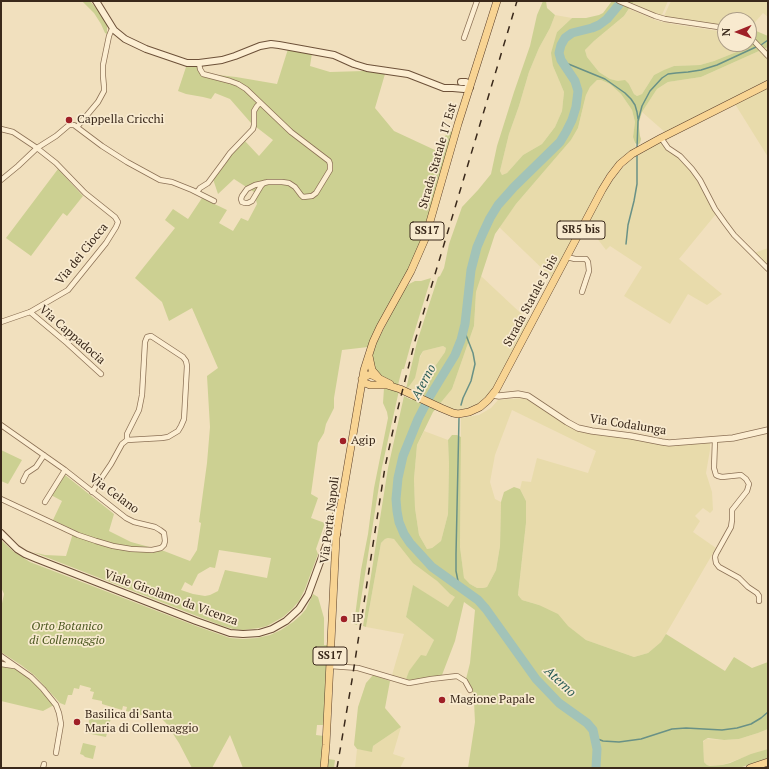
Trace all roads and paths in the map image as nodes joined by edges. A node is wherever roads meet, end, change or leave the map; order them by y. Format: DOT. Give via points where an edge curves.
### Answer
graph roads {
  1 [pos="96,1"];
  2 [pos="477,1"];
  3 [pos="497,1"];
  4 [pos="619,1"];
  5 [pos="717,27"];
  6 [pos="113,28"];
  7 [pos="464,38"];
  8 [pos="757,44"];
  9 [pos="768,56"];
  10 [pos="199,63"];
  11 [pos="475,73"];
  12 [pos="461,82"];
  13 [pos="768,84"];
  14 [pos="470,87"];
  15 [pos="449,88"];
  16 [pos="459,89"];
  17 [pos="466,99"];
  18 [pos="260,103"];
  19 [pos="78,127"];
  20 [pos="1,129"];
  21 [pos="661,138"];
  22 [pos="37,148"];
  23 [pos="1,180"];
  24 [pos="264,183"];
  25 [pos="197,192"];
  26 [pos="214,201"];
  27 [pos="567,257"];
  28 [pos="768,269"];
  29 [pos="582,292"];
  30 [pos="30,312"];
  31 [pos="1,322"];
  32 [pos="368,354"];
  33 [pos="101,374"];
  34 [pos="378,377"];
  35 [pos="362,379"];
  36 [pos="375,386"];
  37 [pos="493,394"];
  38 [pos="417,396"];
  39 [pos="359,401"];
  40 [pos="1,425"];
  41 [pos="768,430"];
  42 [pos="126,440"];
  43 [pos="715,440"];
  44 [pos="44,455"];
  45 [pos="64,470"];
  46 [pos="23,481"];
  47 [pos="92,492"];
  48 [pos="1,500"];
  49 [pos="45,502"];
  50 [pos="340,508"];
  51 [pos="1,533"];
  52 [pos="331,539"];
  53 [pos="759,601"];
  54 [pos="1,656"];
  55 [pos="1,664"];
  56 [pos="330,666"];
  57 [pos="18,667"];
  58 [pos="470,690"];
  59 [pos="56,753"];
  60 [pos="768,762"];
  61 [pos="324,768"];
  62 [pos="750,768"];
  1 -- 6 [label="main road"];
  2 -- 7 [label="street"];
  3 -- 11 [label="main road, Strada Statale 17 Est / SS17"];
  4 -- 5 [label="street" via="670,20"];
  6 -- 10 [label="main road" via="120,36 139,47 187,63"];
  6 -- 19 [label="street" via="103,66 104,91"];
  8 -- 9 [label="street"];
  10 -- 15 [label="main road" via="217,61 266,44 279,44 338,56 364,68 408,74"];
  10 -- 18 [label="street" via="203,74 238,84"];
  11 -- 12 [label="main road"];
  11 -- 14 [label="main road, Strada Statale 17 Est / SS17"];
  12 -- 14 [label="main road" via="466,82"];
  12 -- 15 [label="main road"];
  13 -- 21 [label="main road, Strada Statale 5 bis / SR5 bis"];
  14 -- 16 [label="main road"];
  14 -- 17 [label="main road, Strada Statale 17 Est / SS17"];
  15 -- 16 [label="main road"];
  16 -- 17 [label="main road" via="464,92"];
  17 -- 32 [label="main road, Strada Statale 17 Est / SS17" via="422,246"];
  18 -- 24 [label="street" via="331,166 312,196 302,196 289,183"];
  18 -- 25 [label="street" via="254,111 253,129 230,153 208,183"];
  19 -- 22 [label="street" via="69,125"];
  19 -- 25 [label="street" via="127,162 160,180"];
  20 -- 22 [label="street" via="13,132"];
  21 -- 27 [label="main road, Strada Statale 5 bis / SR5 bis" via="632,154 615,170"];
  21 -- 28 [label="street" via="700,180 729,229"];
  22 -- 23 [label="street"];
  22 -- 30 [label="street, Via dei Ciocca" via="118,222 106,243 68,290"];
  24 -- 24 [label="street" via="245,190 242,202 252,201"];
  25 -- 26 [label="street"];
  27 -- 29 [label="street" via="586,259 588,262 589,271"];
  27 -- 37 [label="main road, Strada Statale 5 bis / SR5 bis"];
  30 -- 31 [label="street, Via dei Ciocca"];
  30 -- 33 [label="street, Via Cappadocia"];
  32 -- 34 [label="main road" via="372,370"];
  32 -- 35 [label="main road, Strada Statale 17 Est / SS17"];
  34 -- 35 [label="main road" via="371,375"];
  34 -- 38 [label="main road, Strada Statale 5 bis / SR5 bis"];
  35 -- 36 [label="main road, Strada Statale 5 bis / SR5 bis" via="368,385"];
  35 -- 39 [label="main road, Via Porta Napoli / SS17"];
  36 -- 38 [label="main road, Strada Statale 5 bis / SR5 bis" via="394,387"];
  36 -- 39 [label="main road" via="366,391"];
  37 -- 38 [label="main road, Strada Statale 5 bis / SR5 bis" via="475,410 458,414"];
  37 -- 43 [label="street, Via Codalunga" via="528,396 573,426 584,429 666,443"];
  39 -- 50 [label="main road, Via Porta Napoli / SS17"];
  40 -- 44 [label="street, Via Celano"];
  41 -- 43 [label="street, Via Codalunga" via="742,437"];
  42 -- 42 [label="street" via="140,407 145,342 147,337 151,336 186,361 184,421 178,431 168,437"];
  42 -- 47 [label="street"];
  43 -- 53 [label="street" via="716,475 741,475 749,484 747,491 732,510 732,524 716,554 716,563 757,593"];
  44 -- 45 [label="street, Via Celano"];
  44 -- 46 [label="street"];
  45 -- 47 [label="street, Via Celano"];
  45 -- 49 [label="street"];
  47 -- 48 [label="street, Via Celano" via="126,518 160,530 165,536 164,545 158,549 139,550 96,541"];
  50 -- 52 [label="main road, Viale Girolamo da Vicenza" via="334,518"];
  50 -- 52 [label="main road, Via Porta Napoli / SS17" via="337,534"];
  51 -- 52 [label="main road, Viale Girolamo da Vicenza" via="24,554 210,626 230,633 243,634 267,631 296,613 308,595 323,551"];
  52 -- 56 [label="main road, Via Porta Napoli / SS17"];
  54 -- 57 [label="street"];
  55 -- 57 [label="street"];
  56 -- 58 [label="street" via="358,668 409,683 457,676"];
  56 -- 61 [label="main road, Via Porta Napoli / SS17"];
  57 -- 59 [label="street" via="43,689 57,707 61,724"];
  60 -- 62 [label="main road"];
}
